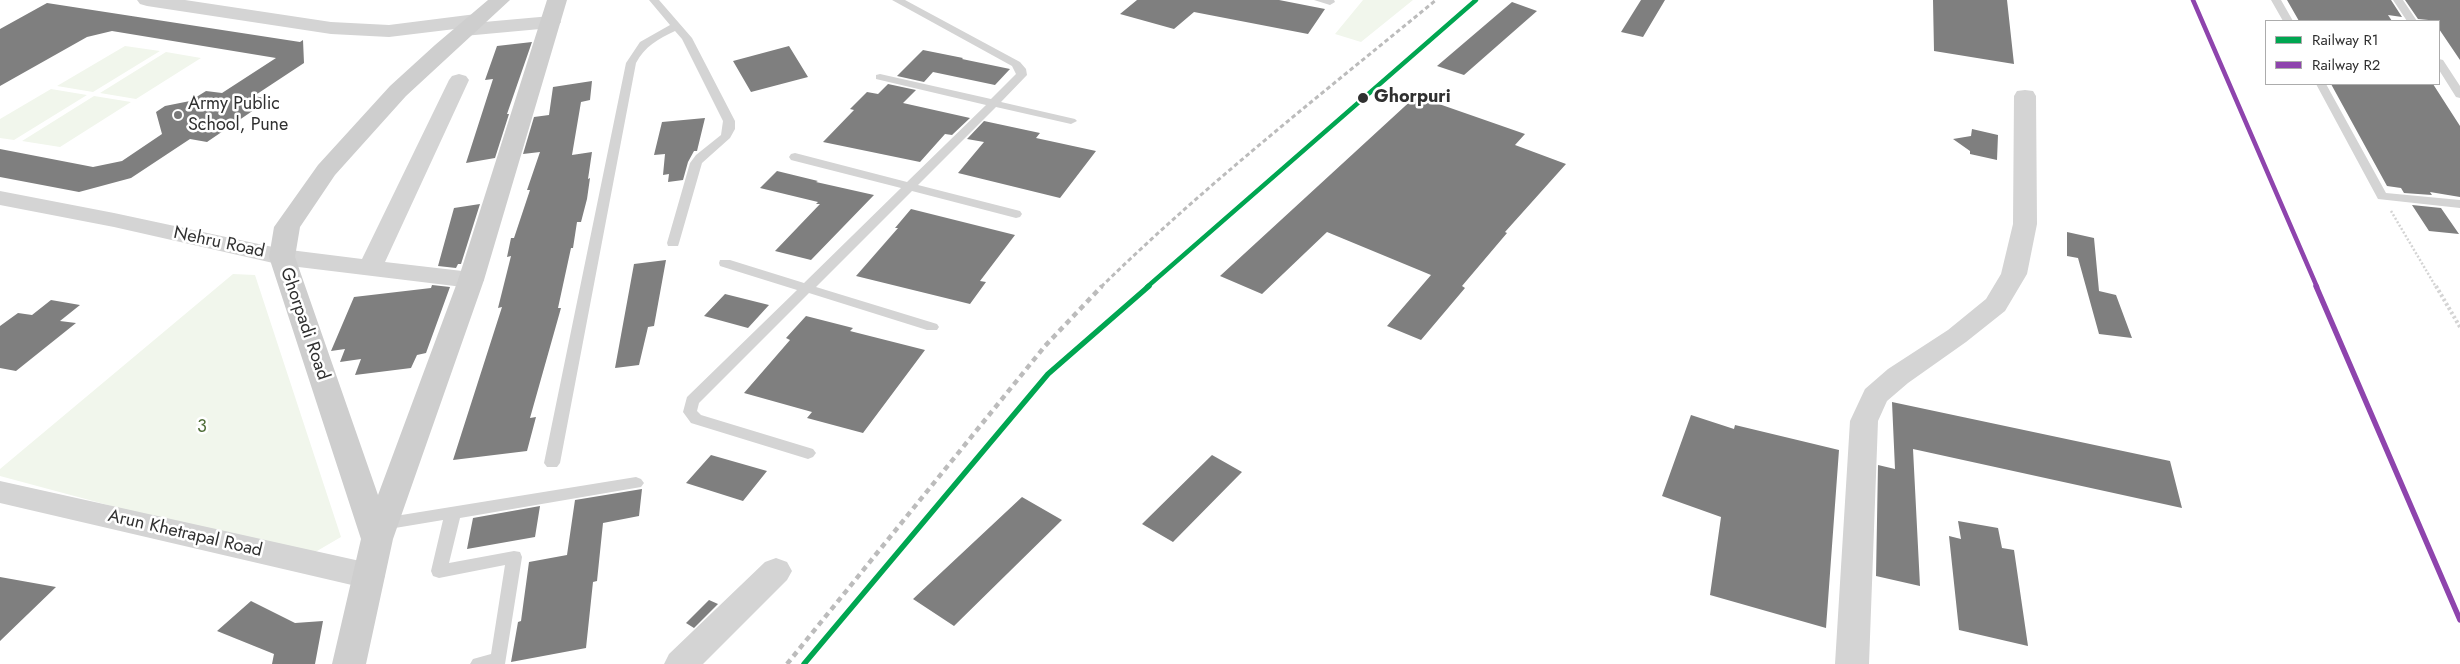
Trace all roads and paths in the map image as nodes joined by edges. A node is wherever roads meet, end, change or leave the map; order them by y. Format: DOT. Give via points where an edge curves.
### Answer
graph roads {
  1 [pos="148,0"];
  2 [pos="500,0"];
  3 [pos="654,0"];
  4 [pos="898,0"];
  5 [pos="1319,0"];
  6 [pos="2276,0"];
  7 [pos="2398,0"];
  8 [pos="1330,2"];
  9 [pos="554,11"];
  10 [pos="2287,20"];
  11 [pos="2411,20"];
  12 [pos="470,25"];
  13 [pos="676,26"];
  14 [pos="2440,64"];
  15 [pos="880,77"];
  16 [pos="459,80"];
  17 [pos="2322,85"];
  18 [pos="2460,95"];
  19 [pos="2025,96"];
  20 [pos="994,104"];
  21 [pos="1071,121"];
  22 [pos="795,157"];
  23 [pos="910,186"];
  24 [pos="2382,196"];
  25 [pos="0,198"];
  26 [pos="2460,204"];
  27 [pos="1016,214"];
  28 [pos="673,243"];
  29 [pos="282,257"];
  30 [pos="725,263"];
  31 [pos="370,267"];
  32 [pos="471,280"];
  33 [pos="807,289"];
  34 [pos="932,327"];
  35 [pos="2460,327"];
  36 [pos="808,453"];
  37 [pos="552,463"];
  38 [pos="636,483"];
  39 [pos="0,492"];
  40 [pos="453,513"];
  41 [pos="379,532"];
  42 [pos="776,571"];
  43 [pos="369,576"];
  44 [pos="349,664"];
  45 [pos="480,664"];
  46 [pos="680,664"];
  47 [pos="1852,664"];
  1 -- 12 [label="street" via="331,28 389,31"];
  2 -- 12 [label="main road, Ghorpadi Road"];
  3 -- 13 [label="lane"];
  4 -- 20 [label="lane" via="1022,70 1022,75"];
  5 -- 8 [label="lane"];
  6 -- 10 [label="lane"];
  7 -- 11 [label="lane"];
  9 -- 12 [label="street"];
  9 -- 32 [label="main road"];
  12 -- 29 [label="main road, Ghorpadi Road" via="398,92 326,170 287,227"];
  13 -- 28 [label="lane" via="710,82 730,121 730,128 722,143 700,155 696,163"];
  13 -- 37 [label="lane" via="646,41 636,51 631,63"];
  14 -- 18 [label="lane"];
  15 -- 20 [label="lane"];
  16 -- 31 [label="street"];
  17 -- 24 [label="lane"];
  19 -- 47 [label="street" via="2024,224 2014,274 1996,305 1875,396 1864,420"];
  20 -- 21 [label="lane"];
  20 -- 23 [label="lane"];
  22 -- 23 [label="lane"];
  23 -- 27 [label="lane"];
  23 -- 33 [label="lane"];
  24 -- 26 [label="lane"];
  24 -- 35 [label="path"];
  25 -- 29 [label="street, Nehru Road"];
  29 -- 31 [label="street, Nehru Road"];
  29 -- 41 [label="main road, Ghorpadi Road"];
  30 -- 33 [label="lane"];
  31 -- 32 [label="street, Nehru Road"];
  32 -- 41 [label="main road"];
  33 -- 34 [label="lane"];
  33 -- 36 [label="lane" via="702,390 692,401 690,412 696,419"];
  38 -- 40 [label="lane"];
  39 -- 43 [label="street, Arun Khetrapal Road"];
  40 -- 41 [label="lane"];
  40 -- 45 [label="lane" via="439,571 514,557 499,659"];
  41 -- 43 [label="main road, Ghorpadi Road"];
  42 -- 46 [label="street"];
  43 -- 44 [label="main road, Ghorpadi Road"];
}
